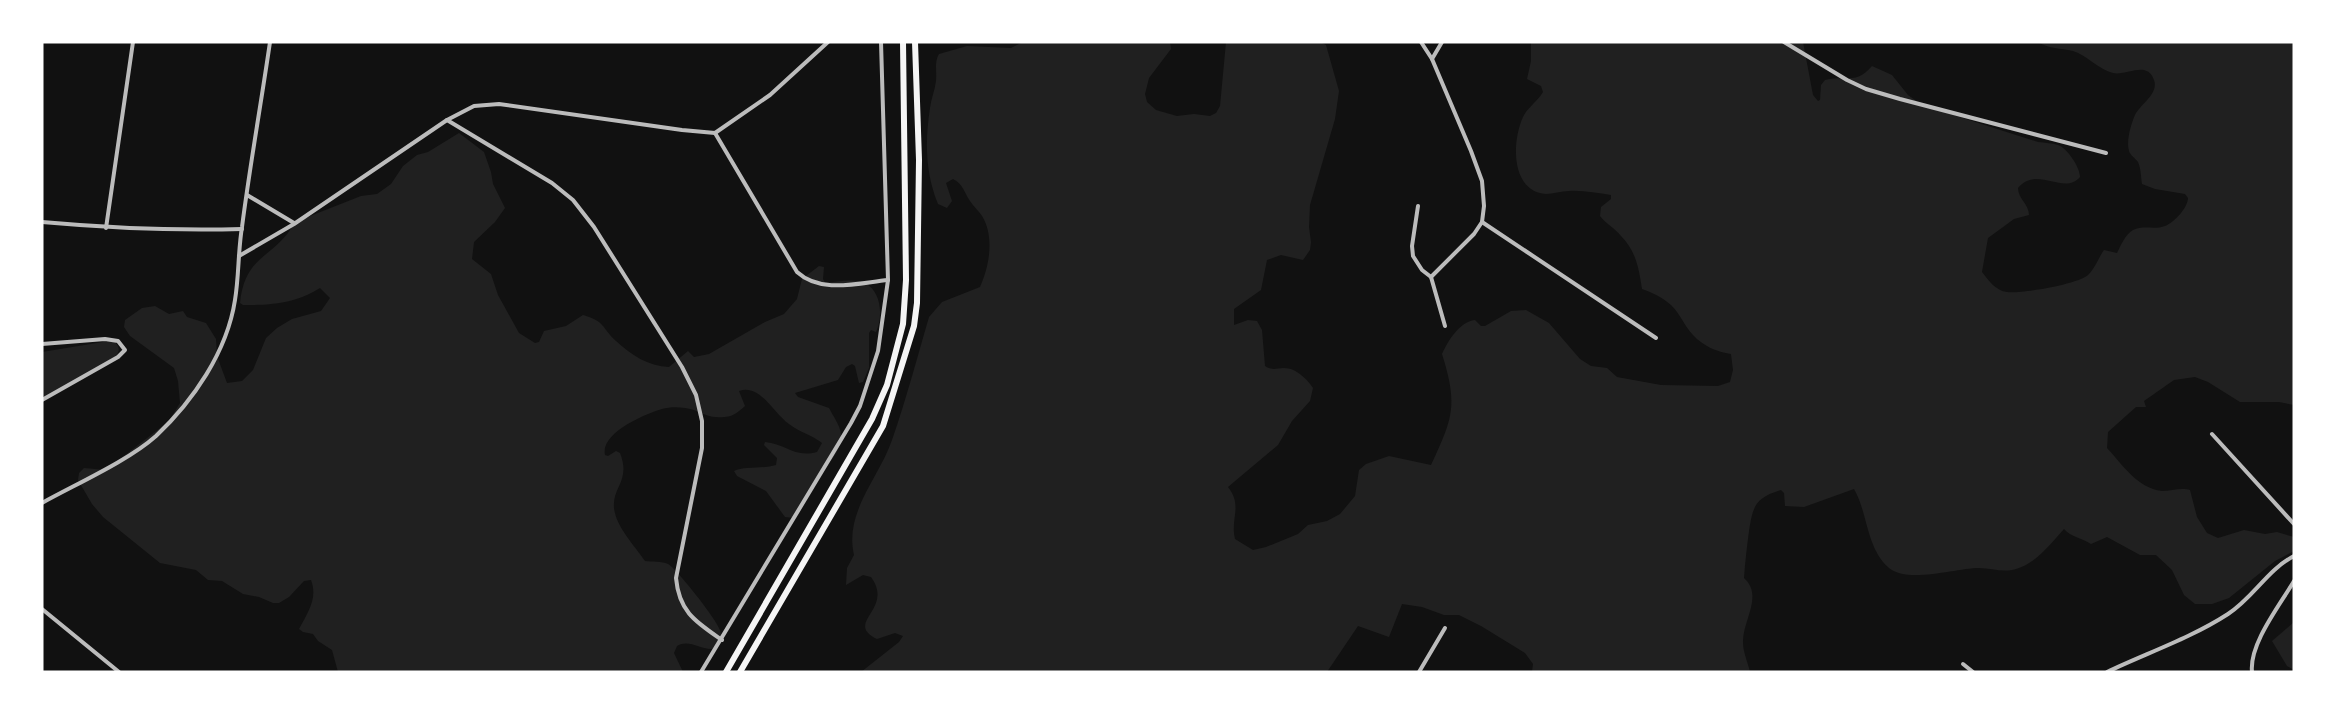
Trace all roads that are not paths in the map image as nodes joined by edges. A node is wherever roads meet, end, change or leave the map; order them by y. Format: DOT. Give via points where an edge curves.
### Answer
graph roads {
  1 [pos="133,42"];
  2 [pos="270,42"];
  3 [pos="828,42"];
  4 [pos="881,42"];
  5 [pos="903,42"];
  6 [pos="917,42"];
  7 [pos="1421,42"];
  8 [pos="1442,42"];
  9 [pos="1784,42"];
  10 [pos="1432,59"];
  11 [pos="447,120"];
  12 [pos="715,133"];
  13 [pos="2106,153"];
  14 [pos="247,195"];
  15 [pos="1418,206"];
  16 [pos="42,222"];
  17 [pos="1482,222"];
  18 [pos="294,224"];
  19 [pos="106,228"];
  20 [pos="242,229"];
  21 [pos="239,256"];
  22 [pos="1431,277"];
  23 [pos="888,280"];
  24 [pos="1445,326"];
  25 [pos="1656,338"];
  26 [pos="42,344"];
  27 [pos="42,400"];
  28 [pos="2212,434"];
  29 [pos="42,503"];
  30 [pos="2294,524"];
  31 [pos="2294,556"];
  32 [pos="2294,581"];
  33 [pos="42,609"];
  34 [pos="1445,628"];
  35 [pos="722,640"];
  36 [pos="1963,664"];
  37 [pos="119,672"];
  38 [pos="701,672"];
  39 [pos="726,672"];
  40 [pos="740,672"];
  41 [pos="1419,672"];
  42 [pos="1973,672"];
  43 [pos="2107,672"];
  44 [pos="2252,672"];
  1 -- 19 [label="street"];
  2 -- 14 [label="street"];
  3 -- 12 [label="street" via="770,95"];
  4 -- 23 [label="street"];
  5 -- 39 [label="main road" via="906,280 903,324 887,384 872,419"];
  6 -- 40 [label="main road" via="919,160 914,326 883,426"];
  7 -- 10 [label="street"];
  8 -- 10 [label="street"];
  9 -- 13 [label="street" via="1866,89"];
  10 -- 17 [label="street" via="1482,181"];
  11 -- 12 [label="street" via="474,106 499,104"];
  11 -- 18 [label="street"];
  11 -- 35 [label="street" via="552,183 573,200 682,367 696,395 702,421 702,448 676,578 677,594 696,622"];
  12 -- 23 [label="street" via="797,272 823,285"];
  14 -- 18 [label="street"];
  14 -- 20 [label="street"];
  15 -- 22 [label="street" via="1413,256"];
  16 -- 19 [label="street"];
  17 -- 22 [label="street" via="1465,245"];
  17 -- 25 [label="street"];
  18 -- 21 [label="street"];
  19 -- 20 [label="street"];
  20 -- 21 [label="street"];
  21 -- 29 [label="street" via="235,302 226,332 192,397 153,438"];
  22 -- 24 [label="street"];
  23 -- 35 [label="street" via="878,351 860,406"];
  26 -- 27 [label="street" via="105,339 118,341 124,347 122,354"];
  28 -- 30 [label="street"];
  31 -- 43 [label="street" via="2274,569 2229,614"];
  32 -- 44 [label="street" via="2257,644"];
  33 -- 37 [label="street"];
  34 -- 41 [label="street"];
  35 -- 38 [label="street"];
  36 -- 42 [label="street"];
}
